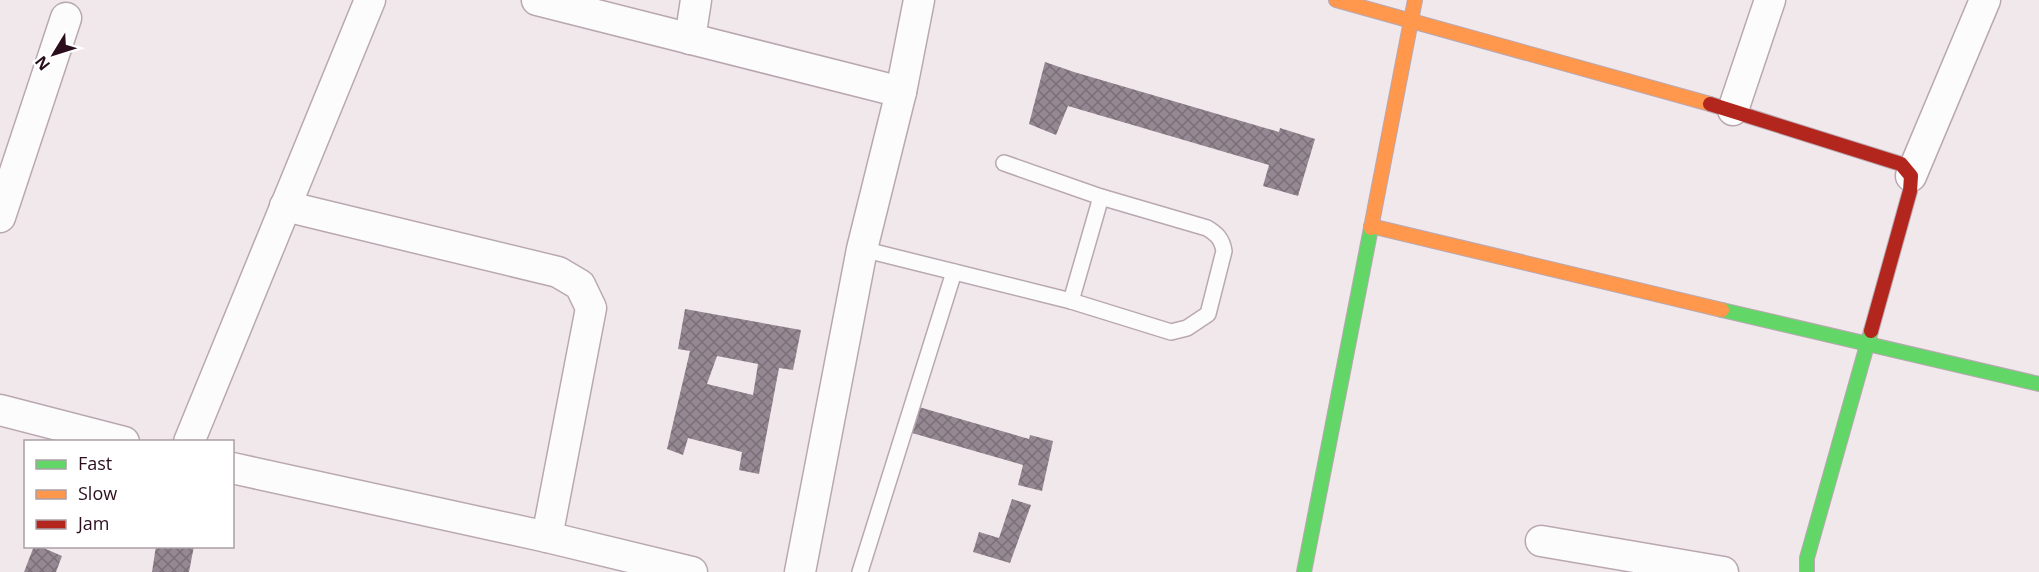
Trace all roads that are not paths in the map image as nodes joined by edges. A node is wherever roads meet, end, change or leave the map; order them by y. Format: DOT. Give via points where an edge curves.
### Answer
graph roads {
  1 [pos="370,0"];
  2 [pos="537,0"];
  3 [pos="696,0"];
  4 [pos="919,0"];
  5 [pos="1336,0"];
  6 [pos="1415,0"];
  7 [pos="1770,0"];
  8 [pos="1985,0"];
  9 [pos="66,18"];
  10 [pos="1412,20"];
  11 [pos="690,39"];
  12 [pos="901,92"];
  13 [pos="1733,110"];
  14 [pos="1004,163"];
  15 [pos="1911,176"];
  16 [pos="1101,197"];
  17 [pos="285,206"];
  18 [pos="0,217"];
  19 [pos="1371,226"];
  20 [pos="862,249"];
  21 [pos="954,272"];
  22 [pos="1071,301"];
  23 [pos="1866,345"];
  24 [pos="2039,384"];
  25 [pos="0,410"];
  26 [pos="120,440"];
  27 [pos="189,440"];
  28 [pos="234,468"];
  29 [pos="547,537"];
  30 [pos="1541,541"];
  31 [pos="692,572"];
  32 [pos="800,572"];
  33 [pos="860,572"];
  34 [pos="1304,572"];
  35 [pos="1723,572"];
  36 [pos="1807,572"];
  1 -- 17 [label="street"];
  2 -- 11 [label="street"];
  3 -- 11 [label="street"];
  4 -- 12 [label="street"];
  5 -- 10 [label="street"];
  6 -- 10 [label="street"];
  7 -- 13 [label="street"];
  8 -- 15 [label="street"];
  9 -- 18 [label="street"];
  10 -- 13 [label="street"];
  10 -- 19 [label="street"];
  11 -- 12 [label="street"];
  12 -- 20 [label="street"];
  13 -- 15 [label="street" via="1901,164"];
  14 -- 16 [label="lane"];
  15 -- 23 [label="street"];
  16 -- 22 [label="lane"];
  16 -- 22 [label="lane" via="1218,234 1224,251 1208,314 1187,328 1171,332"];
  17 -- 27 [label="street"];
  17 -- 29 [label="street" via="558,272 580,285 591,308"];
  19 -- 23 [label="street"];
  19 -- 34 [label="street"];
  20 -- 21 [label="lane"];
  20 -- 32 [label="street"];
  21 -- 22 [label="lane"];
  21 -- 33 [label="lane"];
  23 -- 24 [label="street"];
  23 -- 36 [label="street" via="1807,558"];
  25 -- 26 [label="street"];
  28 -- 29 [label="street"];
  29 -- 31 [label="street"];
  30 -- 35 [label="street"];
}
